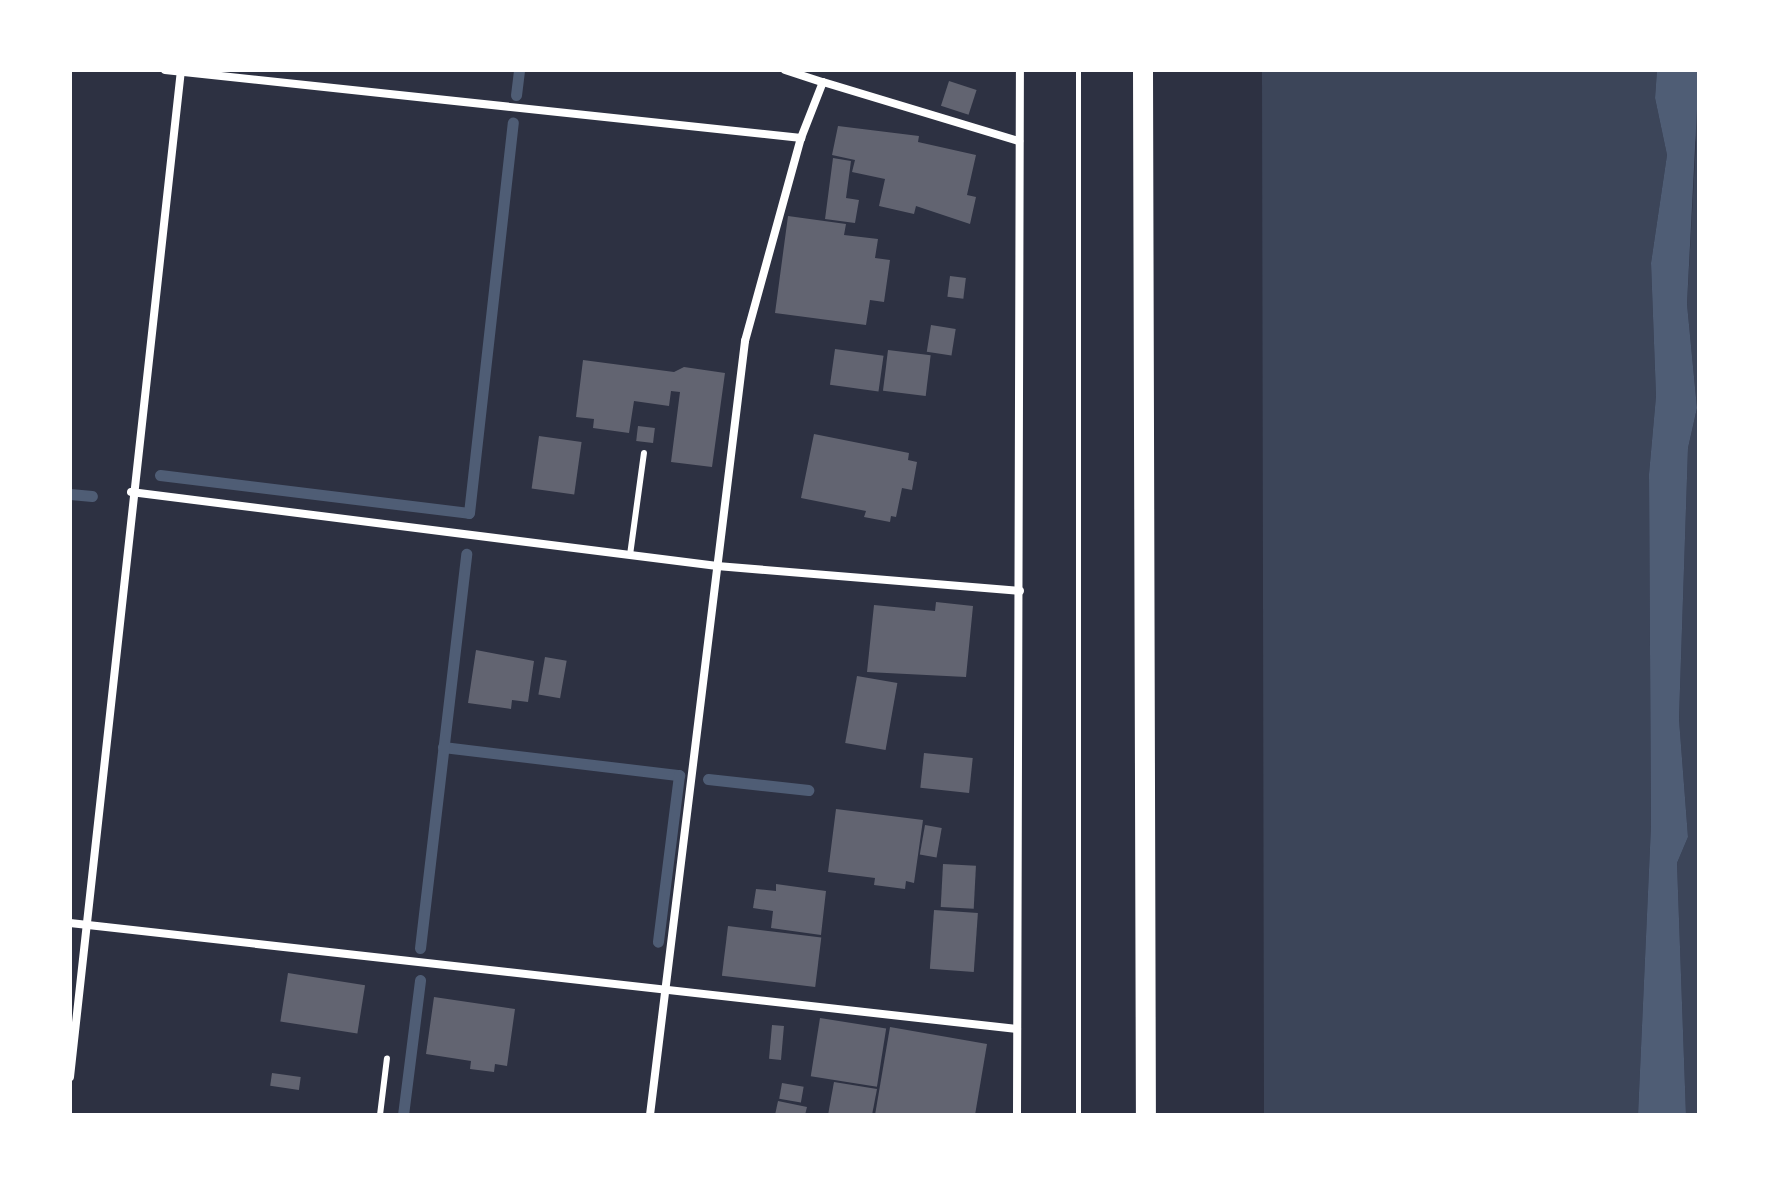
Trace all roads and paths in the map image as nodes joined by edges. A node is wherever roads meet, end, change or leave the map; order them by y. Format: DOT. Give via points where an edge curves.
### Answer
graph roads {
  1 [pos="165,70"];
  2 [pos="785,70"];
  3 [pos="1020,70"];
  4 [pos="1078,70"];
  5 [pos="1143,70"];
  6 [pos="181,71"];
  7 [pos="823,82"];
  8 [pos="801,138"];
  9 [pos="1019,141"];
  10 [pos="644,453"];
  11 [pos="131,492"];
  12 [pos="630,555"];
  13 [pos="717,566"];
  14 [pos="1020,591"];
  15 [pos="70,923"];
  16 [pos="88,925"];
  17 [pos="664,990"];
  18 [pos="1017,1029"];
  19 [pos="387,1058"];
  20 [pos="70,1077"];
  21 [pos="380,1115"];
  22 [pos="650,1115"];
  23 [pos="1017,1115"];
  24 [pos="1078,1115"];
  25 [pos="1146,1115"];
  1 -- 6 [label="street"];
  2 -- 7 [label="street"];
  3 -- 9 [label="street"];
  4 -- 24 [label="path"];
  5 -- 25 [label="main road"];
  6 -- 8 [label="street"];
  6 -- 11 [label="street"];
  7 -- 8 [label="street"];
  7 -- 9 [label="street"];
  8 -- 13 [label="street" via="745,341"];
  9 -- 14 [label="street"];
  10 -- 12 [label="lane"];
  11 -- 12 [label="street"];
  11 -- 16 [label="street"];
  12 -- 13 [label="street"];
  13 -- 14 [label="street"];
  13 -- 17 [label="street"];
  14 -- 18 [label="street"];
  15 -- 16 [label="street"];
  16 -- 17 [label="street"];
  16 -- 20 [label="street"];
  17 -- 18 [label="street"];
  17 -- 22 [label="street"];
  18 -- 23 [label="street"];
  19 -- 21 [label="lane"];
}
